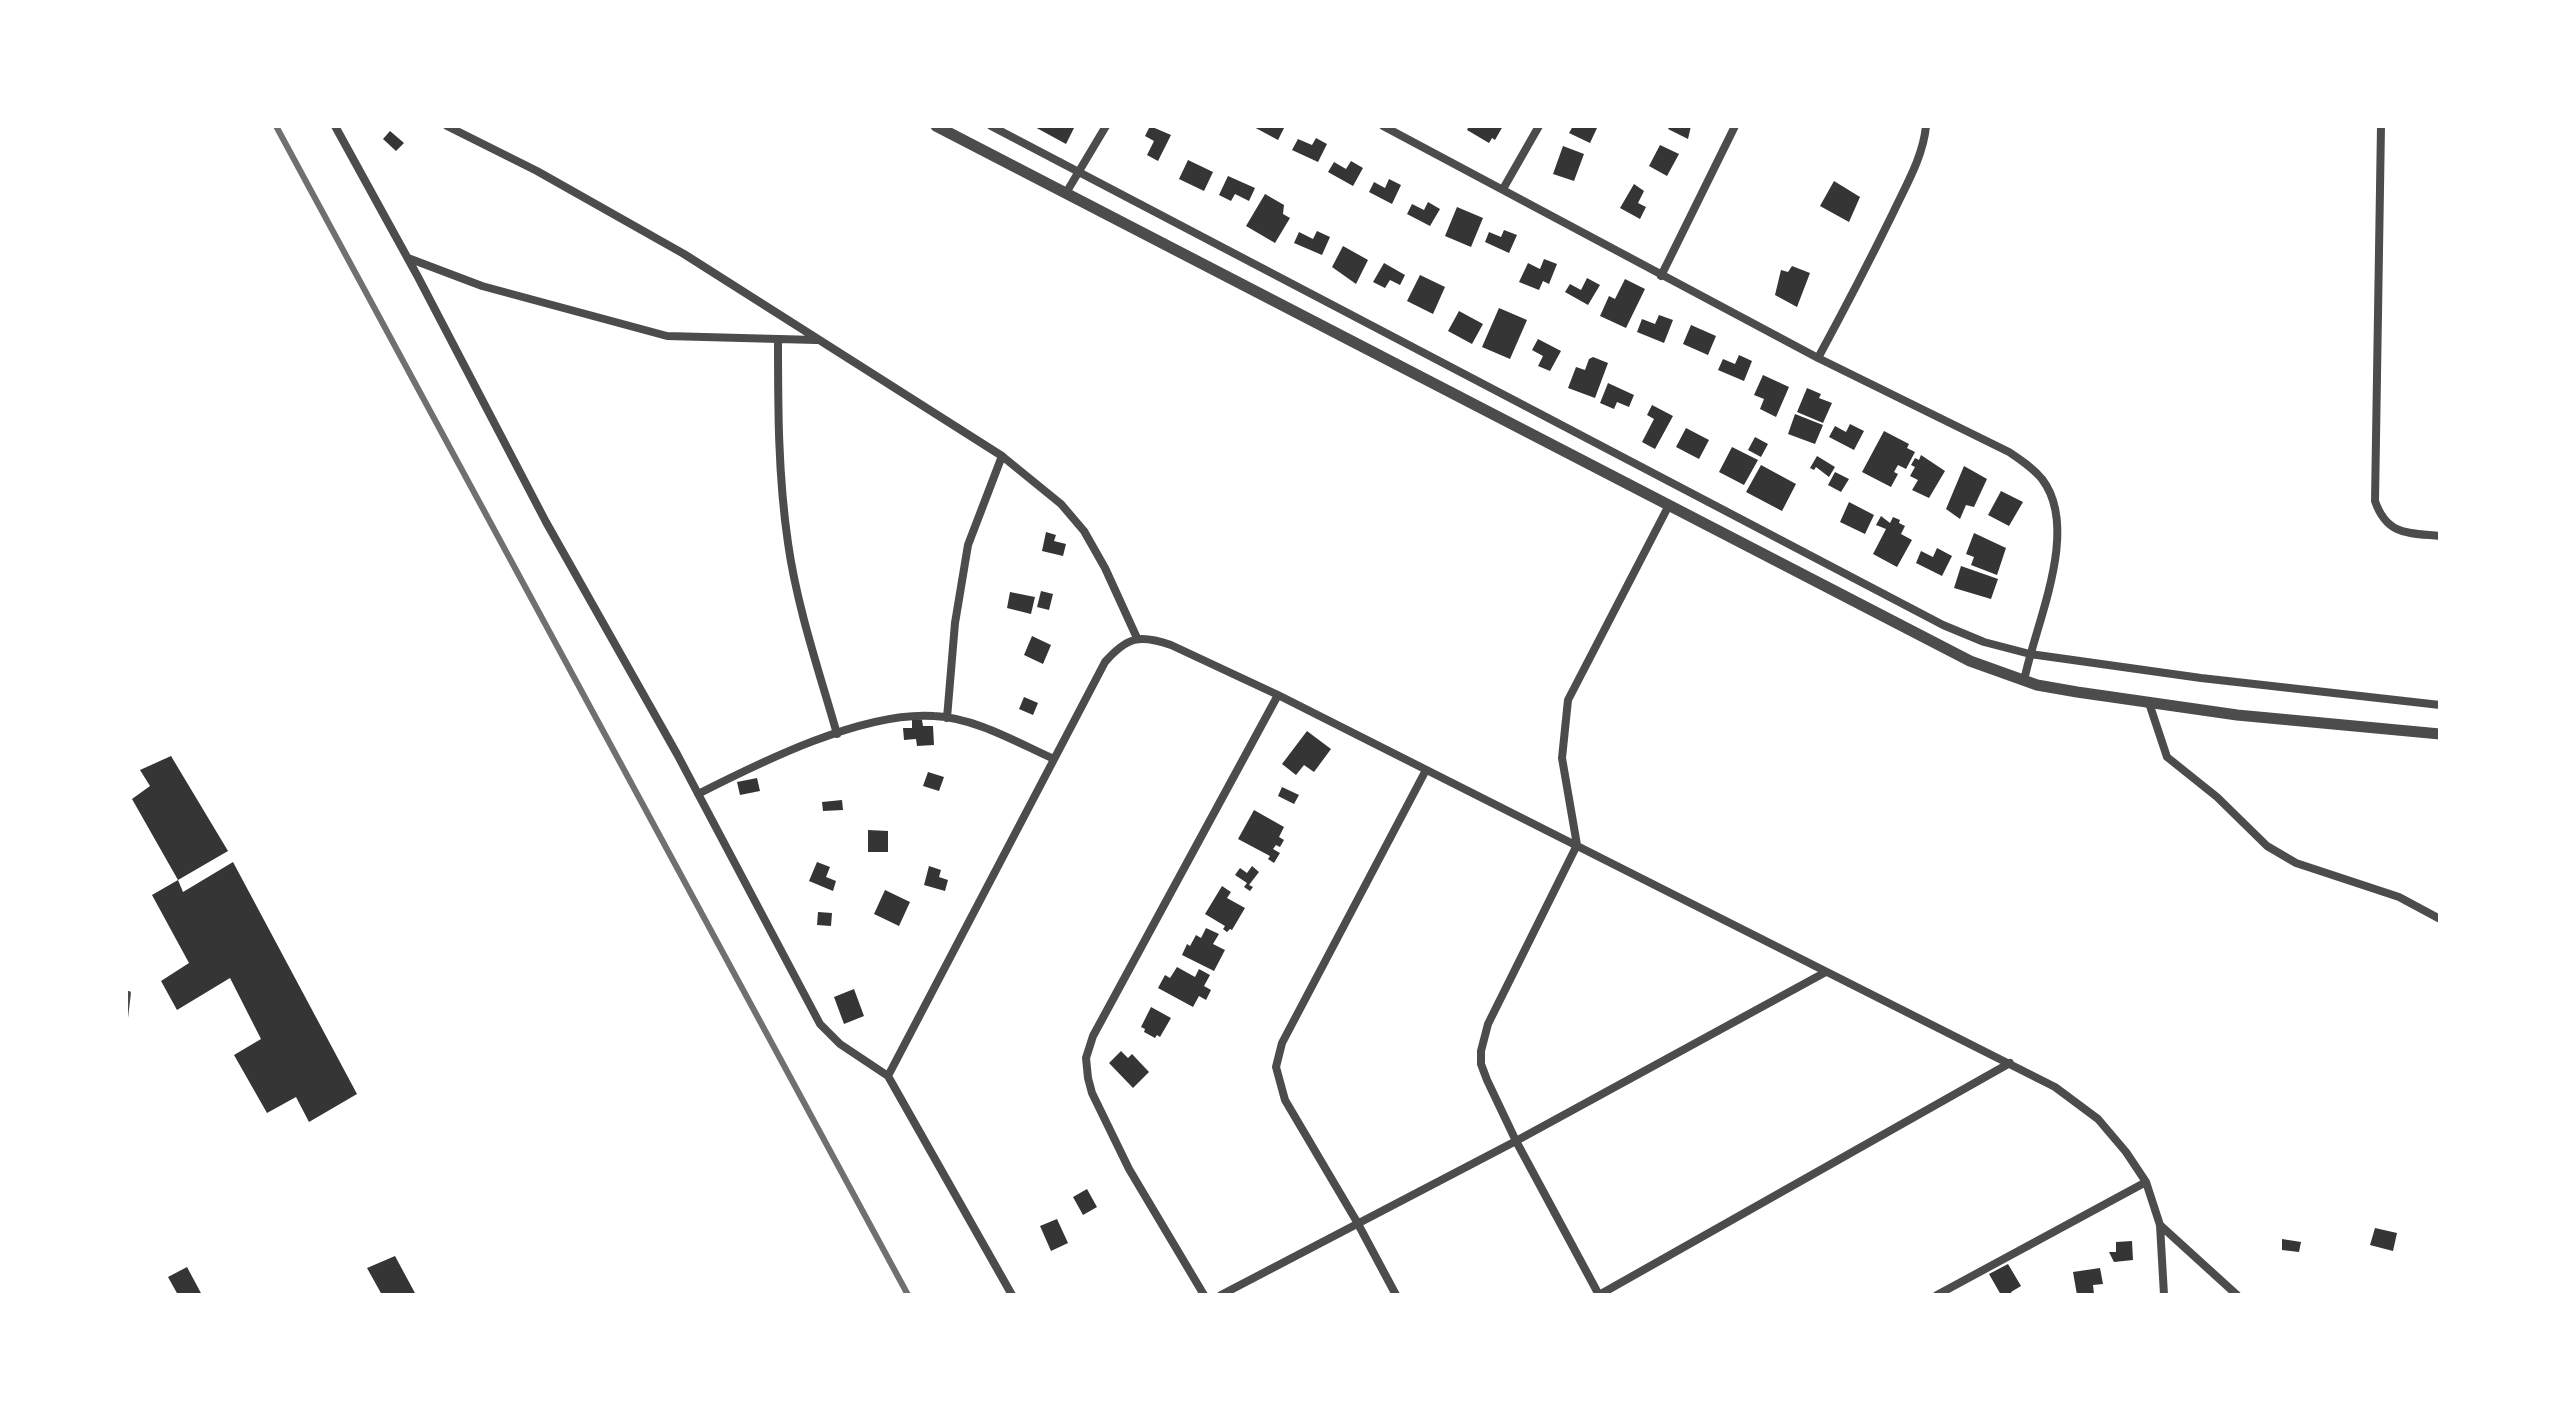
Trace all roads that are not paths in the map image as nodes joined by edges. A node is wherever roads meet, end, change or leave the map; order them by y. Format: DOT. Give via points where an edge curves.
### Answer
graph roads {
  1 [pos="335,126"];
  2 [pos="447,126"];
  3 [pos="936,126"];
  4 [pos="991,126"];
  5 [pos="1106,126"];
  6 [pos="1383,126"];
  7 [pos="1539,126"];
  8 [pos="1735,126"];
  9 [pos="1926,126"];
  10 [pos="2381,126"];
  11 [pos="1078,172"];
  12 [pos="1503,189"];
  13 [pos="1066,193"];
  14 [pos="408,258"];
  15 [pos="1661,276"];
  16 [pos="778,339"];
  17 [pos="817,340"];
  18 [pos="1818,358"];
  19 [pos="1002,456"];
  20 [pos="1668,507"];
  21 [pos="2440,536"];
  22 [pos="1137,638"];
  23 [pos="2030,654"];
  24 [pos="2024,681"];
  25 [pos="1278,695"];
  26 [pos="2149,703"];
  27 [pos="2440,705"];
  28 [pos="947,718"];
  29 [pos="837,734"];
  30 [pos="2440,734"];
  31 [pos="1054,759"];
  32 [pos="1426,770"];
  33 [pos="698,794"];
  34 [pos="1577,845"];
  35 [pos="2440,919"];
  36 [pos="1824,973"];
  37 [pos="129,993"];
  38 [pos="126,1018"];
  39 [pos="2010,1063"];
  40 [pos="888,1076"];
  41 [pos="1516,1141"];
  42 [pos="2146,1182"];
  43 [pos="1357,1222"];
  44 [pos="2160,1225"];
  45 [pos="1012,1295"];
  46 [pos="1204,1295"];
  47 [pos="1221,1295"];
  48 [pos="1396,1295"];
  49 [pos="1599,1295"];
  50 [pos="1937,1295"];
  51 [pos="2164,1295"];
  52 [pos="2237,1295"];
  1 -- 14 [label="street"];
  2 -- 17 [label="street" via="684,254"];
  3 -- 13 [label="street"];
  4 -- 11 [label="street"];
  5 -- 11 [label="street"];
  6 -- 12 [label="street"];
  7 -- 12 [label="street"];
  8 -- 15 [label="street"];
  9 -- 18 [label="street" via="1916,166"];
  10 -- 21 [label="street" via="2375,501 2380,516 2394,529"];
  11 -- 13 [label="street"];
  11 -- 23 [label="street" via="1886,597 1984,642"];
  12 -- 15 [label="street"];
  13 -- 20 [label="street"];
  14 -- 16 [label="street" via="482,286 667,336"];
  14 -- 33 [label="street" via="546,522"];
  15 -- 18 [label="street"];
  16 -- 17 [label="street"];
  16 -- 29 [label="street" via="788,544"];
  17 -- 19 [label="street"];
  18 -- 23 [label="street" via="2009,452 2045,482 2058,525 2057,558"];
  19 -- 22 [label="street" via="1061,504 1084,531"];
  19 -- 28 [label="street" via="968,545"];
  20 -- 24 [label="street" via="1935,646"];
  20 -- 34 [label="street" via="1568,700 1562,758"];
  22 -- 25 [label="street" via="1171,645"];
  22 -- 31 [label="street" via="1105,662"];
  23 -- 24 [label="street"];
  23 -- 27 [label="street"];
  24 -- 26 [label="street"];
  25 -- 32 [label="street"];
  25 -- 46 [label="street" via="1093,1036 1086,1058 1092,1093 1116,1143"];
  26 -- 30 [label="street"];
  26 -- 35 [label="street" via="2167,757 2267,846 2296,863 2399,897"];
  28 -- 29 [label="street" via="896,718"];
  28 -- 31 [label="street" via="987,729"];
  29 -- 33 [label="street" via="758,763"];
  31 -- 40 [label="street"];
  32 -- 34 [label="street"];
  32 -- 43 [label="street" via="1277,1056 1285,1100"];
  33 -- 40 [label="street" via="820,1024"];
  34 -- 36 [label="street"];
  34 -- 41 [label="street" via="1483,1037 1481,1064"];
  36 -- 39 [label="street"];
  36 -- 41 [label="street"];
  37 -- 38 [label="lane"];
  39 -- 42 [label="street" via="2098,1119"];
  39 -- 49 [label="street"];
  40 -- 45 [label="street"];
  41 -- 43 [label="street"];
  41 -- 49 [label="street"];
  42 -- 44 [label="street"];
  42 -- 50 [label="street"];
  43 -- 47 [label="street"];
  43 -- 48 [label="street"];
  44 -- 51 [label="street"];
  44 -- 52 [label="street"];
}
